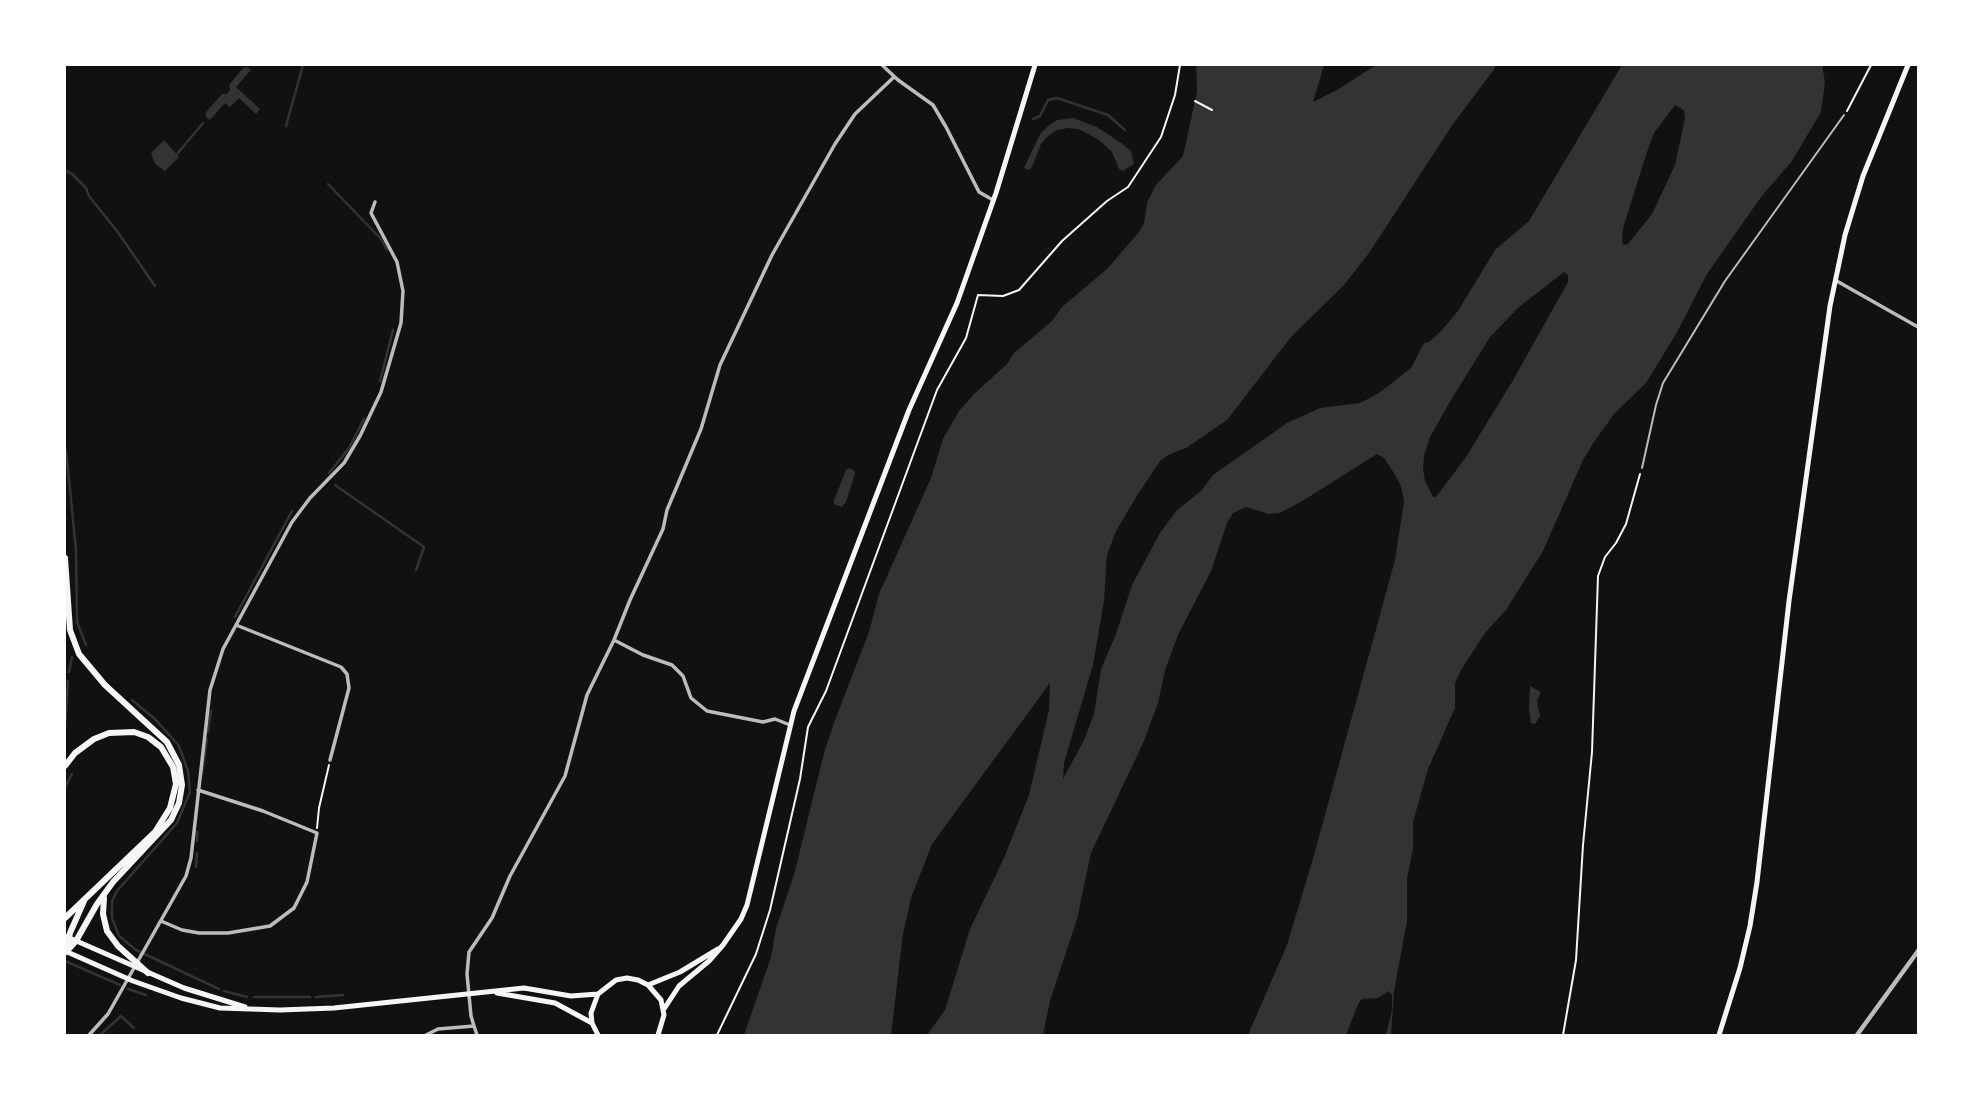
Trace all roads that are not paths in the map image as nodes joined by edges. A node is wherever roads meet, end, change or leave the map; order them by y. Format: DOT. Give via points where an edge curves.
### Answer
graph roads {
  1 [pos="882,65"];
  2 [pos="1035,65"];
  3 [pos="1908,65"];
  4 [pos="894,77"];
  5 [pos="1844,115"];
  6 [pos="993,200"];
  7 [pos="375,202"];
  8 [pos="1835,280"];
  9 [pos="1918,327"];
  10 [pos="1642,468"];
  11 [pos="65,558"];
  12 [pos="236,625"];
  13 [pos="615,638"];
  14 [pos="790,725"];
  15 [pos="330,760"];
  16 [pos="65,766"];
  17 [pos="197,790"];
  18 [pos="104,894"];
  19 [pos="86,897"];
  20 [pos="65,918"];
  21 [pos="161,921"];
  22 [pos="67,936"];
  23 [pos="76,941"];
  24 [pos="723,945"];
  25 [pos="66,951"];
  26 [pos="1917,955"];
  27 [pos="148,972"];
  28 [pos="649,985"];
  29 [pos="489,992"];
  30 [pos="598,994"];
  31 [pos="664,1009"];
  32 [pos="254,1010"];
  33 [pos="592,1023"];
  34 [pos="474,1026"];
  35 [pos="89,1035"];
  36 [pos="426,1035"];
  37 [pos="477,1035"];
  38 [pos="597,1035"];
  39 [pos="657,1035"];
  40 [pos="1719,1035"];
  41 [pos="1857,1035"];
  1 -- 4 [label="street"];
  2 -- 6 [label="main road"];
  3 -- 8 [label="main road" via="1863,176"];
  4 -- 6 [label="street" via="933,105 979,192"];
  4 -- 13 [label="street" via="850,120 772,255 719,365 701,429 663,529"];
  5 -- 10 [label="lane" via="1725,281 1663,383"];
  6 -- 14 [label="main road" via="957,303 905,420"];
  7 -- 12 [label="street" via="371,213 390,246 403,291 401,323 381,392 344,463 292,522"];
  8 -- 9 [label="street"];
  8 -- 40 [label="main road" via="1797,546 1757,883 1740,968"];
  11 -- 18 [label="highway" via="70,630 79,654 166,742 182,775 179,803 170,820"];
  12 -- 15 [label="street" via="341,667 347,674 349,688"];
  12 -- 17 [label="street" via="213,675"];
  13 -- 14 [label="street" via="672,665 683,676 691,698 707,711"];
  13 -- 34 [label="street" via="587,695 565,776 470,952 467,974"];
  14 -- 24 [label="main road" via="753,887 741,919"];
  16 -- 19 [label="highway" via="93,739 126,731 148,737 161,747 175,776 173,801 155,832"];
  17 -- 21 [label="street" via="188,868"];
  17 -- 21 [label="street" via="317,833 313,860 302,896 270,926 199,933"];
  18 -- 23 [label="highway"];
  18 -- 27 [label="highway" via="107,931"];
  19 -- 20 [label="highway"];
  19 -- 22 [label="highway"];
  21 -- 35 [label="street" via="108,1014"];
  22 -- 23 [label="main road"];
  22 -- 25 [label="highway"];
  23 -- 25 [label="highway"];
  23 -- 27 [label="main road"];
  24 -- 28 [label="main road"];
  24 -- 31 [label="main road" via="679,986"];
  25 -- 32 [label="main road" via="181,998 220,1008"];
  26 -- 41 [label="street"];
  27 -- 32 [label="main road"];
  28 -- 30 [label="main road" via="627,978"];
  28 -- 31 [label="main road"];
  29 -- 30 [label="main road" via="524,988 571,996"];
  29 -- 32 [label="main road" via="334,1008"];
  29 -- 33 [label="main road" via="555,1003"];
  30 -- 33 [label="main road"];
  31 -- 39 [label="main road"];
  33 -- 38 [label="main road"];
  34 -- 36 [label="street" via="438,1029"];
  34 -- 37 [label="street"];
}
